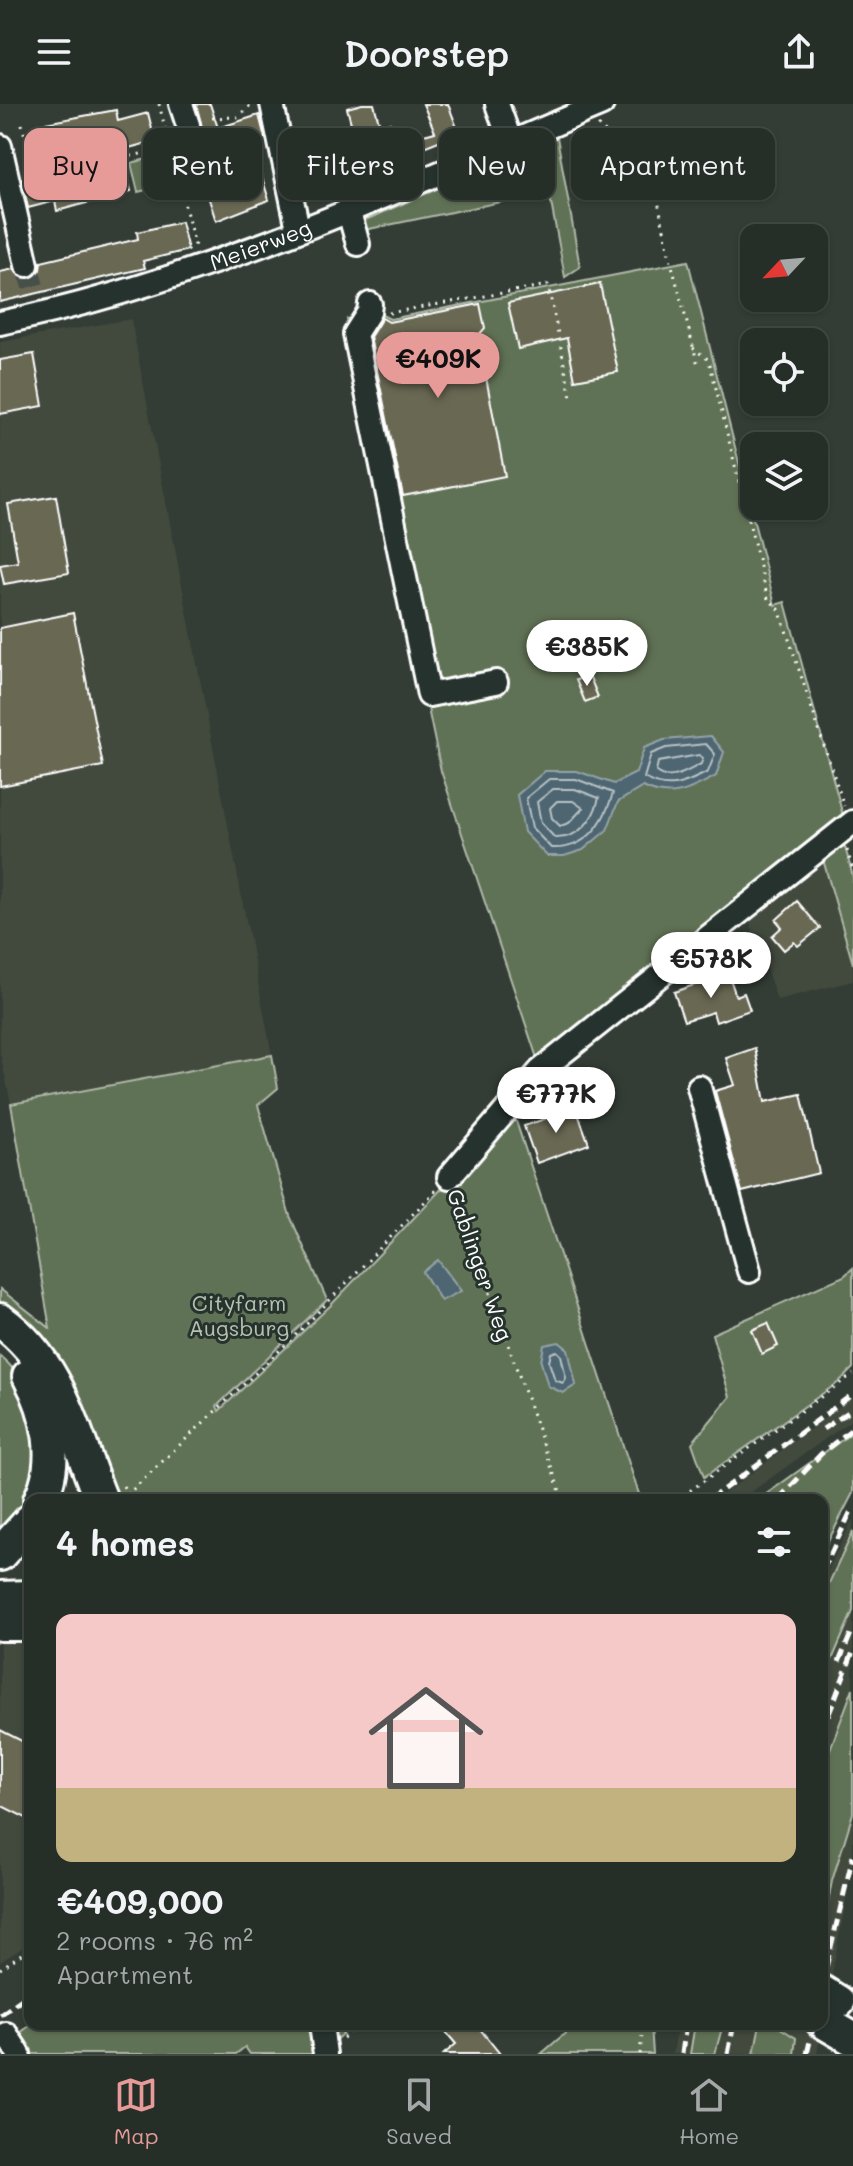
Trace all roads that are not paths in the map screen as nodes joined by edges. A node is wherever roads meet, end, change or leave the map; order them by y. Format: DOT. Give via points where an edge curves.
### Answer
graph roads {
  1 [pos="272,104"];
  2 [pos="497,104"];
  3 [pos="592,108"];
  4 [pos="506,128"];
  5 [pos="546,128"];
  6 [pos="0,146"];
  7 [pos="439,172"];
  8 [pos="348,209"];
  9 [pos="298,229"];
  10 [pos="358,244"];
  11 [pos="27,265"];
  12 [pos="370,306"];
  13 [pos="0,323"];
  14 [pos="496,682"];
  15 [pos="850,824"];
  16 [pos="699,1087"];
  17 [pos="449,1177"];
  18 [pos="749,1271"];
  19 [pos="0,1320"];
  20 [pos="0,1344"];
  21 [pos="42,1494"];
  22 [pos="113,1494"];
  23 [pos="24,1528"];
  24 [pos="0,1554"];
  25 [pos="24,1597"];
  26 [pos="0,1598"];
  27 [pos="0,1624"];
  28 [pos="24,1624"];
  29 [pos="828,2006"];
  30 [pos="322,2030"];
  31 [pos="6,2034"];
  32 [pos="853,2039"];
  33 [pos="19,2054"];
  34 [pos="325,2054"];
  1 -- 9 [label="street"];
  2 -- 4 [label="street"];
  3 -- 5 [label="street, Meierweg"];
  6 -- 11 [label="street"];
  7 -- 8 [label="street, Meierweg"];
  8 -- 9 [label="street, Meierweg"];
  8 -- 10 [label="street"];
  9 -- 13 [label="street, Meierweg" via="129,291 38,304"];
  12 -- 14 [label="street" via="355,334 429,695"];
  15 -- 17 [label="street, Gablinger Weg" via="541,1070"];
  16 -- 18 [label="street"];
  19 -- 22 [label="highway" via="26,1339 45,1363"];
  20 -- 21 [label="highway" via="23,1366 49,1429 50,1461"];
  23 -- 24 [label="highway"];
  25 -- 26 [label="highway"];
  27 -- 28 [label="highway"];
  29 -- 32 [label="highway"];
  30 -- 34 [label="street"];
  31 -- 33 [label="street"];
}
